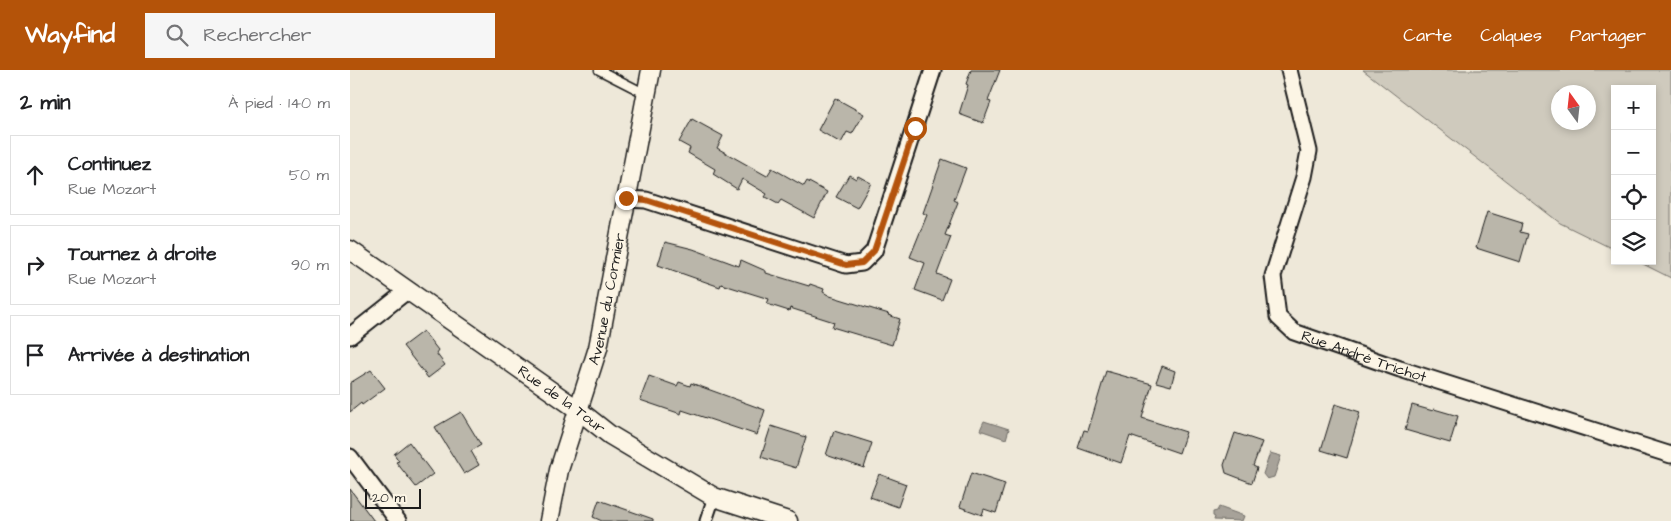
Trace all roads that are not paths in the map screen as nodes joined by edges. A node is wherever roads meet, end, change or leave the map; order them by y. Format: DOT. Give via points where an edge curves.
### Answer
graph roads {
  1 [pos="599,70"];
  2 [pos="652,70"];
  3 [pos="933,70"];
  4 [pos="1288,70"];
  5 [pos="648,94"];
  6 [pos="626,198"];
  7 [pos="350,250"];
  8 [pos="408,290"];
  9 [pos="350,336"];
  10 [pos="577,409"];
  11 [pos="1671,455"];
  12 [pos="350,457"];
  13 [pos="714,497"];
  14 [pos="398,521"];
  15 [pos="548,521"];
  16 [pos="706,521"];
  17 [pos="788,521"];
  1 -- 5 [label="lane"];
  2 -- 5 [label="street, Avenue du Cormier"];
  3 -- 6 [label="street" via="874,251 862,263 846,265 646,200"];
  4 -- 11 [label="street, Rue André Trichot" via="1309,151 1273,276 1278,317 1285,326 1400,369"];
  5 -- 6 [label="street, Avenue du Cormier"];
  6 -- 10 [label="street, Avenue du Cormier" via="598,348"];
  7 -- 8 [label="street, Rue de la Tour"];
  8 -- 9 [label="street"];
  8 -- 10 [label="street, Rue de la Tour"];
  10 -- 13 [label="street, Rue de la Tour" via="610,435"];
  10 -- 15 [label="street, Avenue du Cormier"];
  12 -- 14 [label="street"];
  13 -- 16 [label="street"];
  13 -- 17 [label="street, Rue de la Tour"];
}
